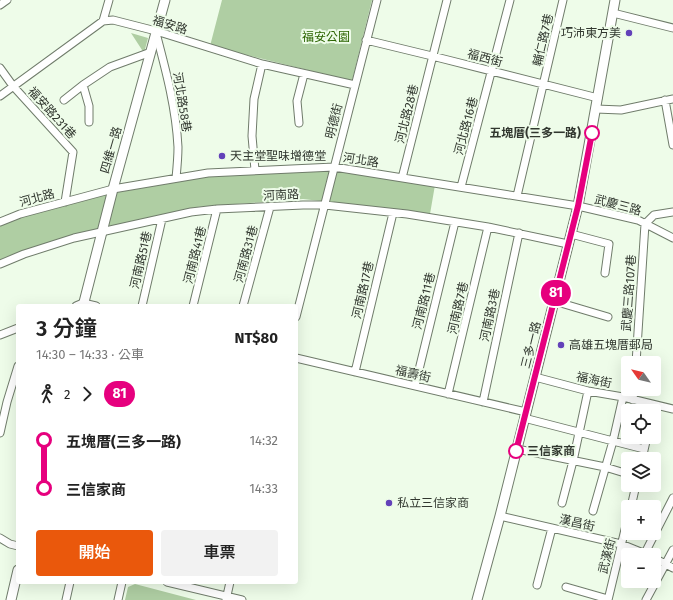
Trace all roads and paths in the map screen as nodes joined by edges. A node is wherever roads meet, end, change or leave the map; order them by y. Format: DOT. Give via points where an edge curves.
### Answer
graph roads {
  1 [pos="7,0"];
  2 [pos="109,0"];
  3 [pos="165,0"];
  4 [pos="376,0"];
  5 [pos="447,0"];
  6 [pos="510,0"];
  7 [pos="564,0"];
  8 [pos="615,0"];
  9 [pos="0,5"];
  10 [pos="612,13"];
  11 [pos="103,21"];
  12 [pos="673,28"];
  13 [pos="156,32"];
  14 [pos="366,40"];
  15 [pos="151,52"];
  16 [pos="432,56"];
  17 [pos="262,64"];
  18 [pos="0,68"];
  19 [pos="492,71"];
  20 [pos="304,74"];
  21 [pos="544,84"];
  22 [pos="83,85"];
  23 [pos="354,85"];
  24 [pos="13,86"];
  25 [pos="0,96"];
  26 [pos="598,98"];
  27 [pos="673,99"];
  28 [pos="64,100"];
  29 [pos="665,100"];
  30 [pos="596,109"];
  31 [pos="89,122"];
  32 [pos="300,122"];
  33 [pos="673,145"];
  34 [pos="334,167"];
  35 [pos="255,170"];
  36 [pos="176,178"];
  37 [pos="402,178"];
  38 [pos="461,187"];
  39 [pos="113,189"];
  40 [pos="516,196"];
  41 [pos="65,202"];
  42 [pos="325,205"];
  43 [pos="578,206"];
  44 [pos="270,207"];
  45 [pos="217,209"];
  46 [pos="673,212"];
  47 [pos="393,213"];
  48 [pos="162,219"];
  49 [pos="0,222"];
  50 [pos="455,222"];
  51 [pos="645,224"];
  52 [pos="488,227"];
  53 [pos="103,231"];
  54 [pos="519,233"];
  55 [pos="571,234"];
  56 [pos="673,238"];
  57 [pos="568,244"];
  58 [pos="0,264"];
  59 [pos="605,273"];
  60 [pos="554,301"];
  61 [pos="81,304"];
  62 [pos="142,304"];
  63 [pos="193,304"];
  64 [pos="244,304"];
  65 [pos="298,309"];
  66 [pos="608,318"];
  67 [pos="16,329"];
  68 [pos="0,335"];
  69 [pos="636,356"];
  70 [pos="298,358"];
  71 [pos="355,372"];
  72 [pos="16,373"];
  73 [pos="535,377"];
  74 [pos="414,386"];
  75 [pos="588,391"];
  76 [pos="448,394"];
  77 [pos="633,396"];
  78 [pos="623,397"];
  79 [pos="633,400"];
  80 [pos="483,402"];
  81 [pos="644,404"];
  82 [pos="661,408"];
  83 [pos="673,409"];
  84 [pos="525,415"];
  85 [pos="0,433"];
  86 [pos="578,433"];
  87 [pos="613,441"];
  88 [pos="645,444"];
  89 [pos="517,448"];
  90 [pos="644,450"];
  91 [pos="573,462"];
  92 [pos="604,467"];
  93 [pos="621,472"];
  94 [pos="673,498"];
  95 [pos="562,503"];
  96 [pos="593,511"];
  97 [pos="500,516"];
  98 [pos="552,528"];
  99 [pos="0,538"];
  100 [pos="623,540"];
  101 [pos="622,544"];
  102 [pos="16,546"];
  103 [pos="632,548"];
  104 [pos="649,548"];
  105 [pos="673,550"];
  106 [pos="661,562"];
  107 [pos="666,564"];
  108 [pos="673,568"];
  109 [pos="16,579"];
  110 [pos="70,584"];
  111 [pos="122,584"];
  112 [pos="174,584"];
  113 [pos="230,584"];
  114 [pos="537,585"];
  115 [pos="566,587"];
  116 [pos="226,598"];
  117 [pos="11,600"];
  118 [pos="66,600"];
  119 [pos="118,600"];
  120 [pos="242,600"];
  121 [pos="477,600"];
  122 [pos="608,600"];
  123 [pos="646,600"];
  1 -- 9 [label="street"];
  2 -- 11 [label="street"];
  3 -- 13 [label="street, 四維一路"];
  4 -- 14 [label="street, 明德街"];
  5 -- 16 [label="street, 河北路28巷"];
  6 -- 19 [label="street, 河北路16巷"];
  7 -- 21 [label="street, 輔仁路7巷"];
  8 -- 10 [label="street, 三多一路"];
  10 -- 12 [label="street"];
  10 -- 26 [label="street, 三多一路"];
  11 -- 13 [label="street, 福安路" via="113,20"];
  11 -- 24 [label="street"];
  13 -- 15 [label="street, 四維一路"];
  13 -- 17 [label="street, 福安路"];
  13 -- 36 [label="street, 河北路58巷" via="175,116 178,149"];
  14 -- 16 [label="street, 福西街"];
  14 -- 23 [label="street, 明德街"];
  15 -- 22 [label="street" via="110,67"];
  15 -- 39 [label="street, 四維一路"];
  16 -- 19 [label="street, 福西街"];
  16 -- 37 [label="street, 河北路28巷"];
  17 -- 20 [label="street, 福安路"];
  17 -- 35 [label="street" via="254,99 252,136"];
  18 -- 24 [label="street"];
  19 -- 21 [label="street, 福西街"];
  19 -- 38 [label="street, 河北路16巷"];
  20 -- 23 [label="street, 福安路"];
  20 -- 32 [label="street" via="297,101"];
  21 -- 26 [label="street, 福西街"];
  21 -- 40 [label="street, 輔仁路7巷"];
  22 -- 28 [label="street"];
  22 -- 31 [label="street" via="89,106"];
  23 -- 34 [label="street, 明德街"];
  24 -- 25 [label="street"];
  24 -- 41 [label="street, 福安路231巷" via="73,152"];
  26 -- 30 [label="street, 三多一路"];
  27 -- 29 [label="street"];
  29 -- 30 [label="street" via="620,110"];
  29 -- 33 [label="street"];
  30 -- 43 [label="street, 三多一路"];
  34 -- 35 [label="street, 河北路"];
  34 -- 37 [label="street, 河北路"];
  34 -- 42 [label="street, 明德街"];
  35 -- 36 [label="street, 河北路"];
  36 -- 39 [label="street, 河北路"];
  37 -- 38 [label="street, 河北路"];
  38 -- 40 [label="street, 河北路"];
  39 -- 41 [label="street, 河北路"];
  39 -- 53 [label="street, 四維一路"];
  40 -- 43 [label="street, 河北路"];
  41 -- 49 [label="street, 河北路"];
  42 -- 44 [label="street, 河南路"];
  42 -- 47 [label="street, 河南路"];
  42 -- 65 [label="street, 明德街"];
  43 -- 51 [label="street, 武慶三路" via="632,218"];
  43 -- 55 [label="street, 三多一路"];
  44 -- 45 [label="street, 河南路"];
  44 -- 64 [label="street, 河南路31巷"];
  45 -- 48 [label="street, 河南路"];
  45 -- 63 [label="street, 河南路41巷"];
  46 -- 51 [label="street" via="654,215"];
  47 -- 50 [label="street, 河南路"];
  47 -- 71 [label="street, 河南路17巷"];
  48 -- 53 [label="street, 河南路"];
  48 -- 62 [label="street, 河南路51巷"];
  50 -- 52 [label="street, 河南路"];
  50 -- 74 [label="street, 河南路11巷"];
  51 -- 56 [label="street, 武慶三路"];
  51 -- 69 [label="street, 武慶三路107巷"];
  52 -- 54 [label="street, 河南路"];
  52 -- 76 [label="street, 河南路7巷"];
  53 -- 58 [label="street, 河南路"];
  53 -- 61 [label="street, 四維一路"];
  54 -- 57 [label="street, 河南路"];
  54 -- 80 [label="street, 河南路3巷"];
  55 -- 57 [label="street, 三多一路"];
  55 -- 59 [label="street" via="609,244"];
  57 -- 60 [label="street, 三多一路"];
  60 -- 66 [label="street"];
  60 -- 73 [label="street, 三多一路"];
  67 -- 68 [label="street"];
  70 -- 71 [label="street, 福壽街"];
  71 -- 74 [label="street, 福壽街"];
  72 -- 85 [label="street"];
  73 -- 75 [label="street, 福海街"];
  73 -- 84 [label="street, 三多一路"];
  74 -- 76 [label="street, 福壽街"];
  75 -- 78 [label="street, 福海街"];
  75 -- 86 [label="street"];
  76 -- 80 [label="street, 福壽街"];
  77 -- 79 [label="street"];
  78 -- 79 [label="street, 福海街"];
  78 -- 87 [label="street"];
  79 -- 81 [label="street, 福海街"];
  80 -- 84 [label="street, 福壽街"];
  82 -- 83 [label="street, 福海街"];
  84 -- 86 [label="street, 福壽街"];
  84 -- 89 [label="street, 三多一路"];
  86 -- 87 [label="street, 福壽街"];
  86 -- 91 [label="street"];
  87 -- 90 [label="street, 福壽街"];
  87 -- 92 [label="street"];
  88 -- 90 [label="street"];
  89 -- 91 [label="street"];
  89 -- 97 [label="street, 三多一路"];
  91 -- 92 [label="street"];
  91 -- 95 [label="street"];
  92 -- 93 [label="street"];
  92 -- 96 [label="street"];
  94 -- 104 [label="street"];
  97 -- 98 [label="street, 漢昌街"];
  97 -- 121 [label="street, 三多一路"];
  98 -- 101 [label="street, 漢昌街"];
  98 -- 114 [label="street"];
  99 -- 102 [label="street"];
  100 -- 101 [label="street, 武漢街"];
  101 -- 103 [label="street, 漢昌街"];
  101 -- 122 [label="street, 武漢街"];
  105 -- 107 [label="street"];
  106 -- 107 [label="street"];
  107 -- 108 [label="street"];
  107 -- 123 [label="street"];
  109 -- 117 [label="street"];
  110 -- 118 [label="street"];
  111 -- 119 [label="street"];
  112 -- 116 [label="street"];
  113 -- 116 [label="street"];
  115 -- 122 [label="street"];
  116 -- 120 [label="street"];
}
